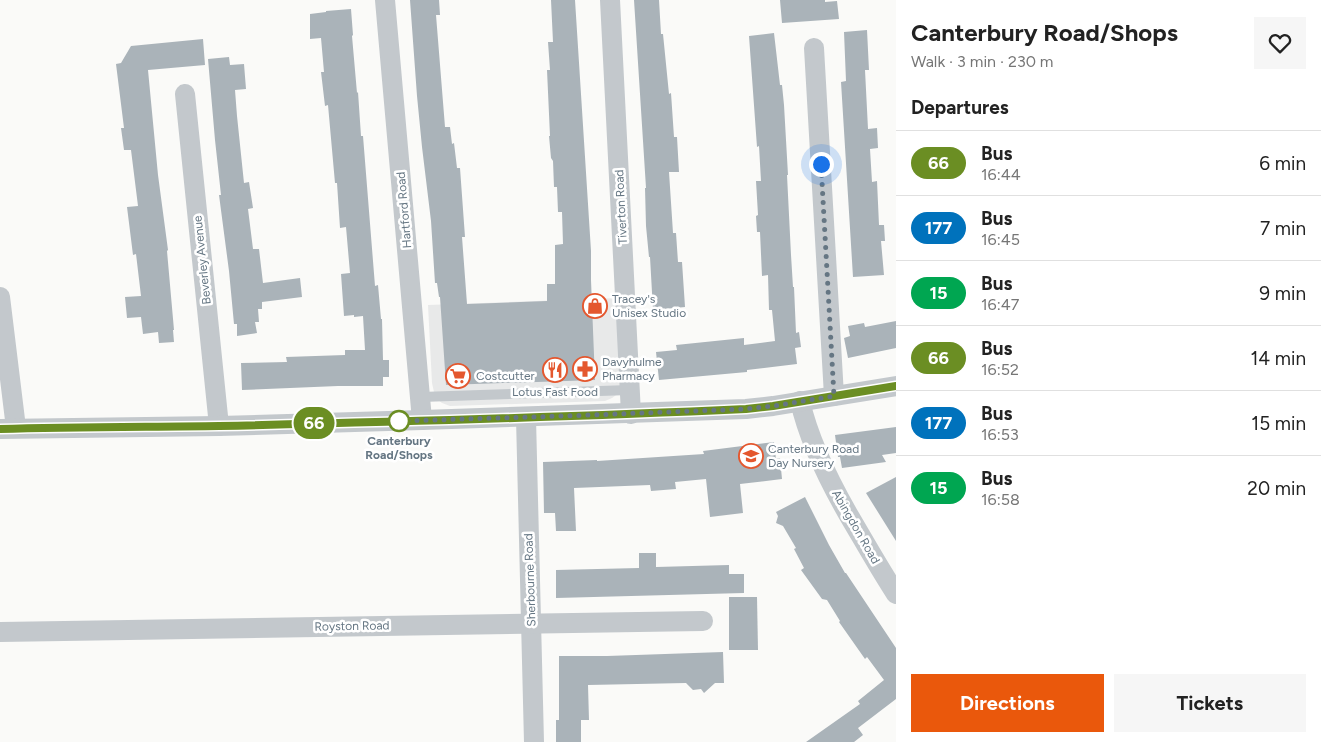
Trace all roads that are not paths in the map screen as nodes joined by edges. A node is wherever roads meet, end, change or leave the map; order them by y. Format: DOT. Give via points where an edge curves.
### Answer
graph roads {
  1 [pos="385,0"];
  2 [pos="610,0"];
  3 [pos="814,48"];
  4 [pos="185,94"];
  5 [pos="0,297"];
  6 [pos="896,386"];
  7 [pos="630,390"];
  8 [pos="834,396"];
  9 [pos="421,397"];
  10 [pos="800,402"];
  11 [pos="631,414"];
  12 [pos="526,418"];
  13 [pos="422,420"];
  14 [pos="218,426"];
  15 [pos="8,429"];
  16 [pos="896,594"];
  17 [pos="703,621"];
  18 [pos="531,623"];
  19 [pos="0,632"];
  20 [pos="534,742"];
  1 -- 9 [label="street, Hartford Road"];
  2 -- 7 [label="street, Tiverton Road"];
  3 -- 8 [label="street"];
  4 -- 14 [label="street, Beverley Avenue"];
  5 -- 15 [label="street"];
  6 -- 8 [label="street"];
  7 -- 9 [label="lane"];
  7 -- 11 [label="street, Tiverton Road"];
  8 -- 10 [label="street"];
  9 -- 13 [label="street, Hartford Road"];
  10 -- 11 [label="street" via="746,409"];
  10 -- 16 [label="street, Abingdon Road" via="808,432 833,487"];
  11 -- 12 [label="street"];
  12 -- 13 [label="street"];
  12 -- 18 [label="street, Sherbourne Road"];
  13 -- 14 [label="street"];
  14 -- 15 [label="street"];
  17 -- 18 [label="street, Royston Road"];
  18 -- 19 [label="street, Royston Road"];
  18 -- 20 [label="street, Sherbourne Road"];
}
